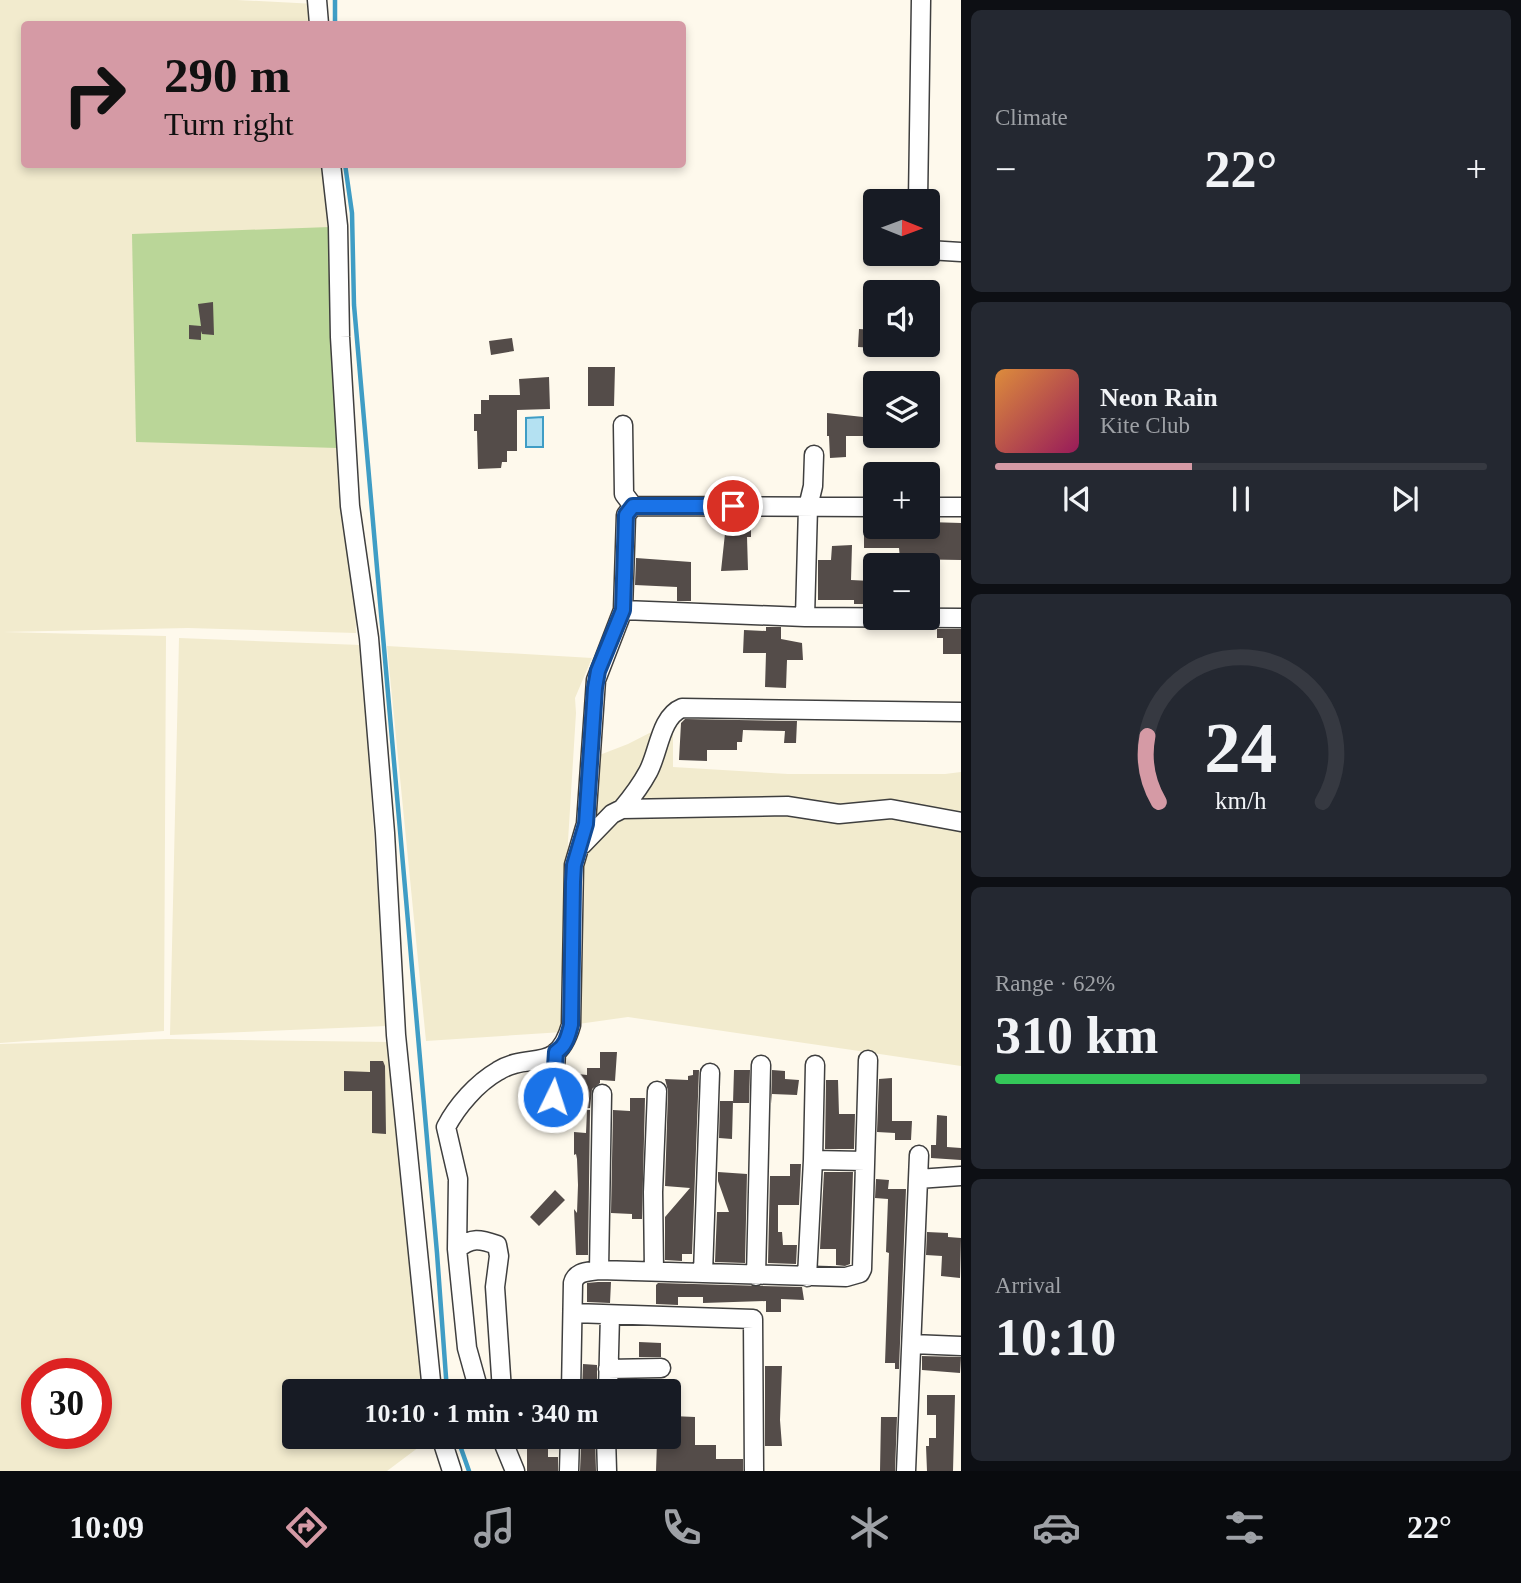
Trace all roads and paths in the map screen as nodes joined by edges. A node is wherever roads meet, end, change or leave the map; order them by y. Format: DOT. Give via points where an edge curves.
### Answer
graph roads {
  1 [pos="310,0"];
  2 [pos="317,0"];
  3 [pos="921,0"];
  4 [pos="319,21"];
  5 [pos="331,168"];
  6 [pos="918,189"];
  7 [pos="940,251"];
  8 [pos="961,253"];
  9 [pos="623,425"];
  10 [pos="814,455"];
  11 [pos="633,506"];
  12 [pos="808,507"];
  13 [pos="863,507"];
  14 [pos="940,507"];
  15 [pos="961,507"];
  16 [pos="623,610"];
  17 [pos="805,617"];
  18 [pos="961,618"];
  19 [pos="961,712"];
  20 [pos="622,809"];
  21 [pos="961,822"];
  22 [pos="581,846"];
  23 [pos="556,1052"];
  24 [pos="868,1060"];
  25 [pos="761,1065"];
  26 [pos="815,1065"];
  27 [pos="710,1073"];
  28 [pos="657,1091"];
  29 [pos="602,1094"];
  30 [pos="552,1119"];
  31 [pos="919,1155"];
  32 [pos="813,1160"];
  33 [pos="865,1161"];
  34 [pos="961,1177"];
  35 [pos="918,1179"];
  36 [pos="457,1249"];
  37 [pos="599,1270"];
  38 [pos="654,1271"];
  39 [pos="703,1273"];
  40 [pos="756,1276"];
  41 [pos="807,1277"];
  42 [pos="573,1314"];
  43 [pos="610,1315"];
  44 [pos="912,1344"];
  45 [pos="961,1346"];
  46 [pos="608,1368"];
  47 [pos="661,1368"];
  48 [pos="431,1379"];
  49 [pos="476,1379"];
  50 [pos="501,1379"];
  51 [pos="571,1379"];
  52 [pos="608,1379"];
  53 [pos="445,1449"];
  54 [pos="506,1449"];
  55 [pos="570,1449"];
  56 [pos="606,1449"];
  57 [pos="452,1471"];
  58 [pos="515,1471"];
  59 [pos="569,1471"];
  60 [pos="607,1471"];
  61 [pos="754,1471"];
  62 [pos="906,1471"];
  1 -- 2 [label="street"];
  2 -- 4 [label="street"];
  3 -- 6 [label="street"];
  5 -- 48 [label="street" via="350,506 369,638 396,1034"];
  7 -- 8 [label="street"];
  9 -- 11 [label="street" via="624,494"];
  10 -- 12 [label="street"];
  11 -- 12 [label="street"];
  11 -- 16 [label="street" via="625,520"];
  12 -- 13 [label="street"];
  12 -- 17 [label="street"];
  14 -- 15 [label="street"];
  16 -- 17 [label="street"];
  16 -- 22 [label="street" via="596,680"];
  17 -- 18 [label="street"];
  19 -- 20 [label="street" via="682,708 669,719 649,770"];
  20 -- 21 [label="street" via="787,807 839,814 891,809"];
  20 -- 22 [label="street"];
  22 -- 23 [label="street" via="573,882 571,1025"];
  23 -- 30 [label="street"];
  23 -- 36 [label="street" via="549,1058 499,1070 451,1117 446,1127 458,1179"];
  24 -- 33 [label="street"];
  25 -- 40 [label="street"];
  26 -- 32 [label="street"];
  27 -- 39 [label="street"];
  28 -- 38 [label="street"];
  29 -- 37 [label="street"];
  31 -- 35 [label="street"];
  32 -- 33 [label="street"];
  32 -- 41 [label="street"];
  33 -- 41 [label="street" via="862,1269 852,1277"];
  34 -- 35 [label="street"];
  35 -- 44 [label="street"];
  36 -- 49 [label="street" via="467,1348"];
  36 -- 50 [label="street" via="474,1240 497,1245"];
  37 -- 38 [label="street"];
  37 -- 42 [label="street" via="575,1277"];
  38 -- 39 [label="street"];
  39 -- 40 [label="street"];
  40 -- 41 [label="street"];
  42 -- 43 [label="street"];
  42 -- 51 [label="street"];
  43 -- 46 [label="street"];
  43 -- 61 [label="street" via="753,1319"];
  44 -- 45 [label="street"];
  44 -- 62 [label="street"];
  46 -- 47 [label="street"];
  46 -- 52 [label="street"];
  53 -- 57 [label="street"];
  54 -- 58 [label="street"];
  55 -- 59 [label="street"];
  56 -- 60 [label="street"];
}
